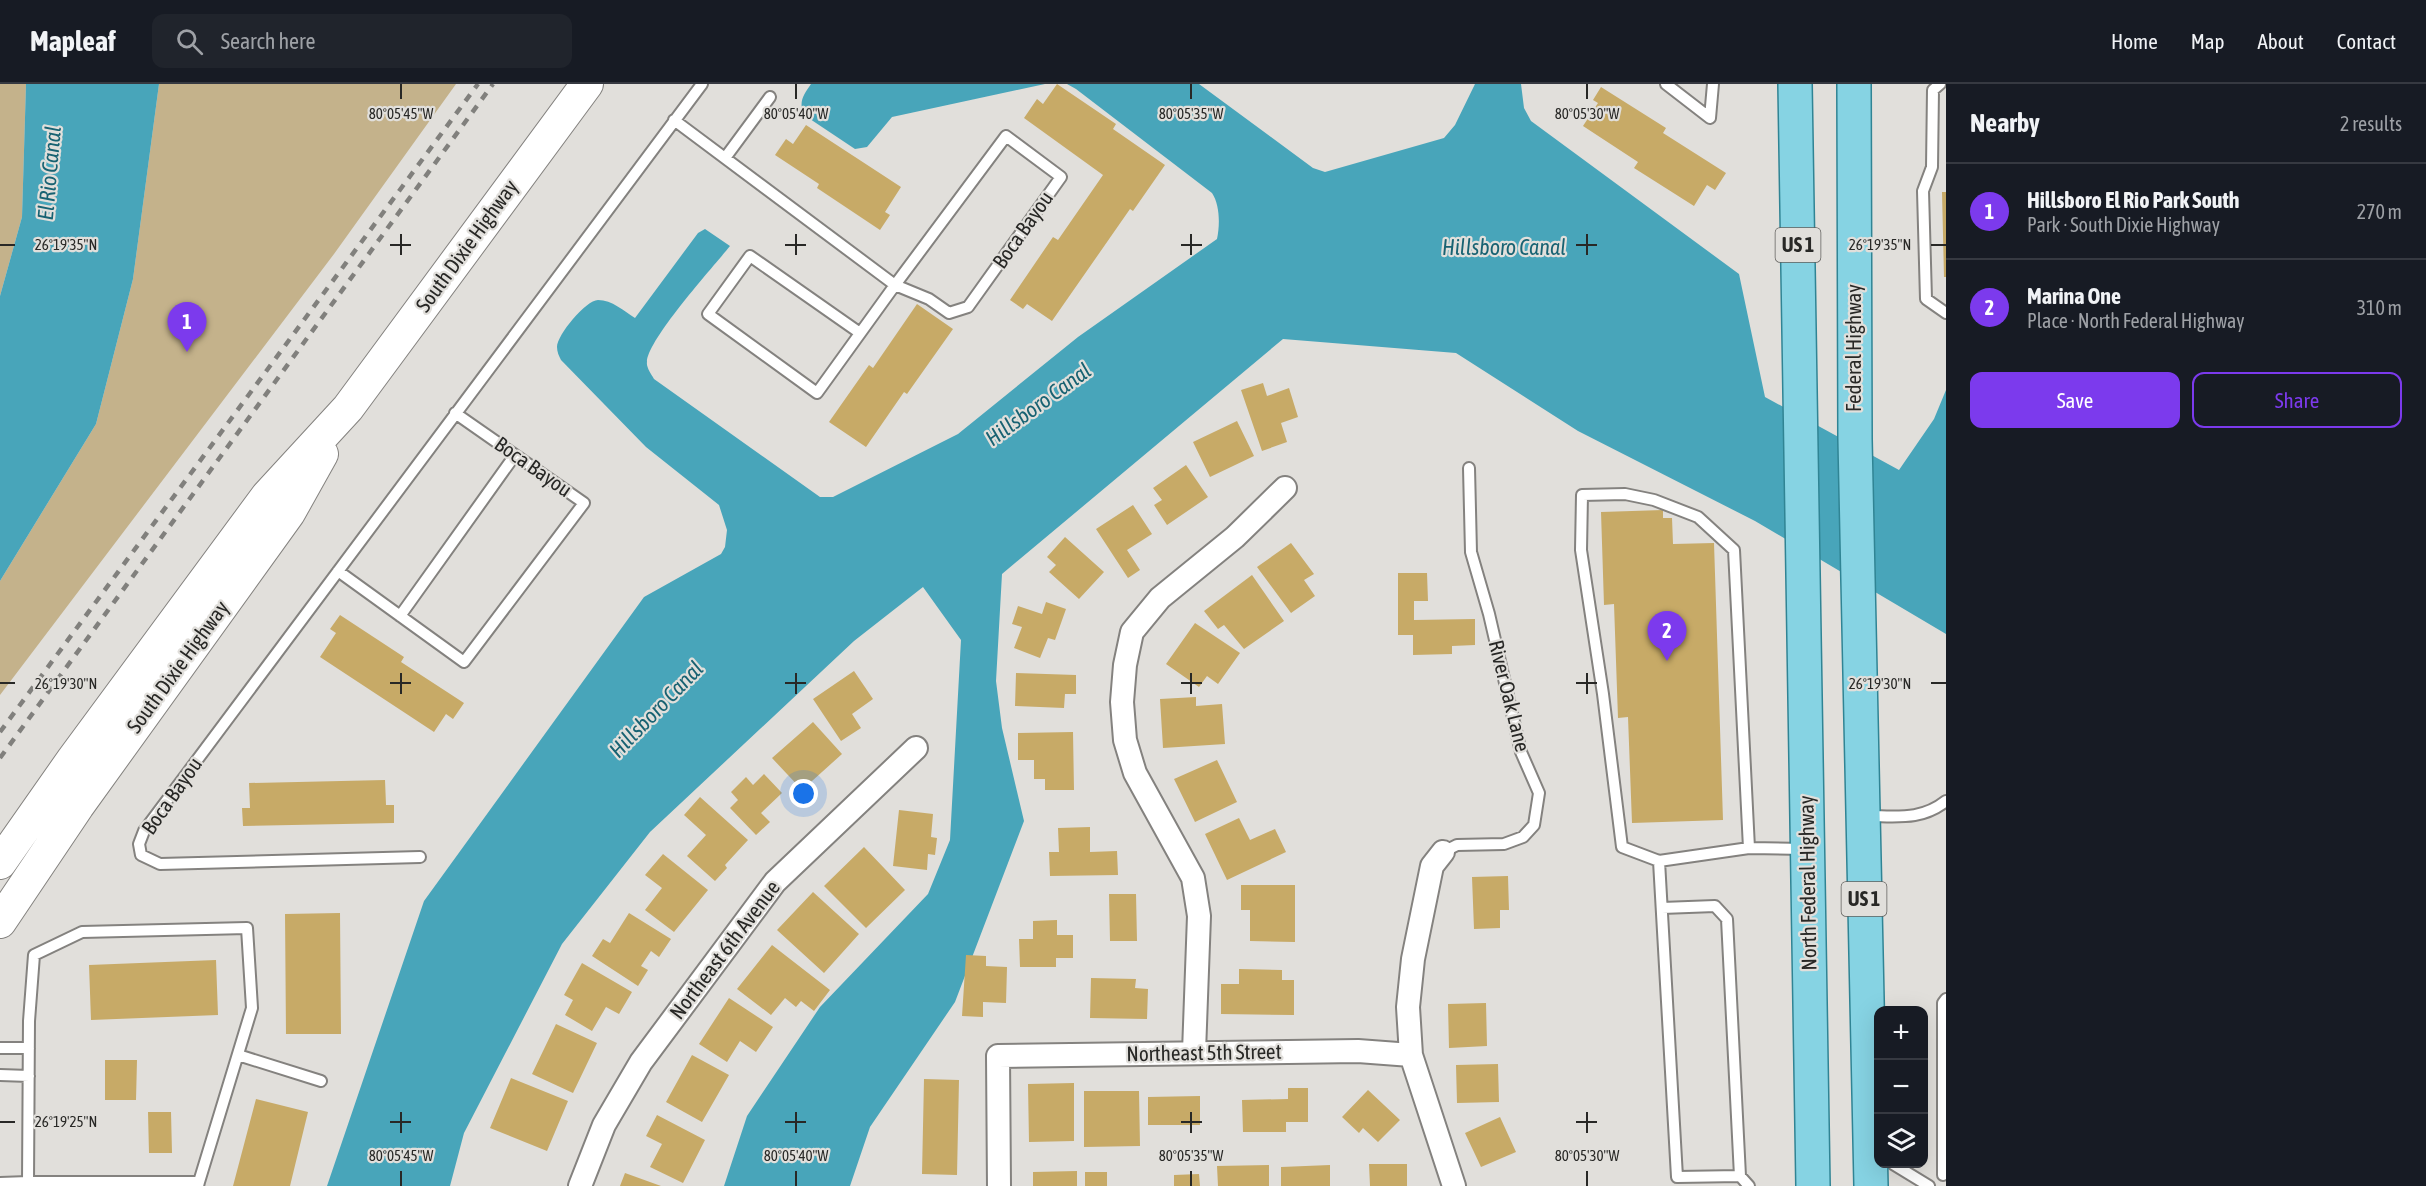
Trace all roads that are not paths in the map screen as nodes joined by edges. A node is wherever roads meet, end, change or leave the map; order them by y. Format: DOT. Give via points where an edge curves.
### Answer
graph roads {
  1 [pos="587,84"];
  2 [pos="702,84"];
  3 [pos="1666,84"];
  4 [pos="1713,84"];
  5 [pos="1795,84"];
  6 [pos="1854,84"];
  7 [pos="1940,84"];
  8 [pos="770,97"];
  9 [pos="674,120"];
  10 [pos="725,158"];
  11 [pos="895,285"];
  12 [pos="1946,313"];
  13 [pos="860,333"];
  14 [pos="348,408"];
  15 [pos="455,413"];
  16 [pos="515,455"];
  17 [pos="1469,468"];
  18 [pos="1285,488"];
  19 [pos="338,571"];
  20 [pos="400,616"];
  21 [pos="916,748"];
  22 [pos="1944,804"];
  23 [pos="1862,816"];
  24 [pos="1749,848"];
  25 [pos="1808,849"];
  26 [pos="1443,852"];
  27 [pos="420,857"];
  28 [pos="1659,861"];
  29 [pos="0,863"];
  30 [pos="1662,908"];
  31 [pos="0,922"];
  32 [pos="1946,999"];
  33 [pos="1945,1041"];
  34 [pos="0,1048"];
  35 [pos="29,1048"];
  36 [pos="1194,1052"];
  37 [pos="1411,1054"];
  38 [pos="238,1056"];
  39 [pos="0,1075"];
  40 [pos="29,1076"];
  41 [pos="321,1081"];
  42 [pos="1945,1092"];
  43 [pos="1878,1114"];
  44 [pos="1813,1138"];
  45 [pos="1876,1168"];
  46 [pos="1900,1168"];
  47 [pos="1740,1176"];
  48 [pos="1944,1178"];
  49 [pos="28,1182"];
  50 [pos="0,1183"];
  51 [pos="199,1184"];
  52 [pos="580,1186"];
  53 [pos="999,1186"];
  54 [pos="1454,1186"];
  55 [pos="1749,1186"];
  56 [pos="1813,1186"];
  57 [pos="1837,1186"];
  58 [pos="1871,1186"];
  59 [pos="1929,1186"];
  1 -- 14 [label="main road, South Dixie Highway"];
  2 -- 9 [label="lane, Boca Bayou"];
  3 -- 4 [label="lane" via="1710,118"];
  5 -- 25 [label="main road, North Federal Highway / US 1"];
  6 -- 23 [label="main road, Federal Highway / US 1"];
  7 -- 12 [label="lane" via="1933,90 1932,167 1923,191 1925,288 1926,299"];
  8 -- 10 [label="lane"];
  9 -- 10 [label="lane, Boca Bayou"];
  9 -- 15 [label="lane, Boca Bayou"];
  10 -- 11 [label="lane, Boca Bayou"];
  11 -- 11 [label="lane, Boca Bayou" via="929,299 949,313 968,308 1061,177 1006,136"];
  11 -- 13 [label="lane, Boca Bayou"];
  13 -- 13 [label="lane, Boca Bayou" via="817,393 708,314 750,256"];
  14 -- 29 [label="main road, South Dixie Highway" via="267,496"];
  14 -- 31 [label="main road, South Dixie Highway" via="289,513 78,806"];
  15 -- 16 [label="lane, Boca Bayou"];
  15 -- 19 [label="lane, Boca Bayou"];
  16 -- 20 [label="lane"];
  16 -- 20 [label="lane, Boca Bayou" via="584,503 464,662"];
  17 -- 26 [label="lane, River Oak Lane" via="1471,552 1521,752 1539,793 1534,825 1523,837 1504,844 1457,845"];
  18 -- 36 [label="street" via="1235,537 1160,598 1132,632 1125,665 1125,740 1135,773 1193,878 1199,916"];
  19 -- 20 [label="lane, Boca Bayou"];
  19 -- 27 [label="lane, Boca Bayou" via="144,831 139,844 141,855 160,864"];
  21 -- 52 [label="street, Northeast 6th Avenue" via="775,882 641,1062 604,1125"];
  22 -- 23 [label="lane" via="1918,817"];
  23 -- 43 [label="main road, US 1"];
  24 -- 25 [label="lane"];
  24 -- 28 [label="lane"];
  24 -- 28 [label="lane" via="1734,550 1698,517 1654,500 1625,494 1582,495 1581,550 1622,847"];
  25 -- 44 [label="main road, North Federal Highway / US 1"];
  26 -- 37 [label="street" via="1432,866 1413,959 1408,1007"];
  28 -- 30 [label="lane"];
  30 -- 47 [label="lane" via="1715,906 1727,919"];
  30 -- 47 [label="lane" via="1677,1177"];
  32 -- 33 [label="lane"];
  33 -- 42 [label="lane"];
  34 -- 35 [label="lane"];
  35 -- 38 [label="lane" via="33,955 82,932 247,928 252,1008"];
  35 -- 40 [label="lane"];
  36 -- 37 [label="street, Northeast 5th Street"];
  36 -- 53 [label="street, Northeast 5th Street" via="998,1056"];
  37 -- 54 [label="street"];
  38 -- 41 [label="lane"];
  38 -- 51 [label="lane"];
  39 -- 40 [label="lane"];
  40 -- 49 [label="lane"];
  42 -- 48 [label="lane"];
  44 -- 56 [label="main road, North Federal Highway / US 1"];
  44 -- 57 [label="main road"];
  45 -- 58 [label="main road, US 1"];
  46 -- 59 [label="lane"];
  47 -- 55 [label="lane"];
  49 -- 50 [label="lane"];
  49 -- 51 [label="lane"];
}
